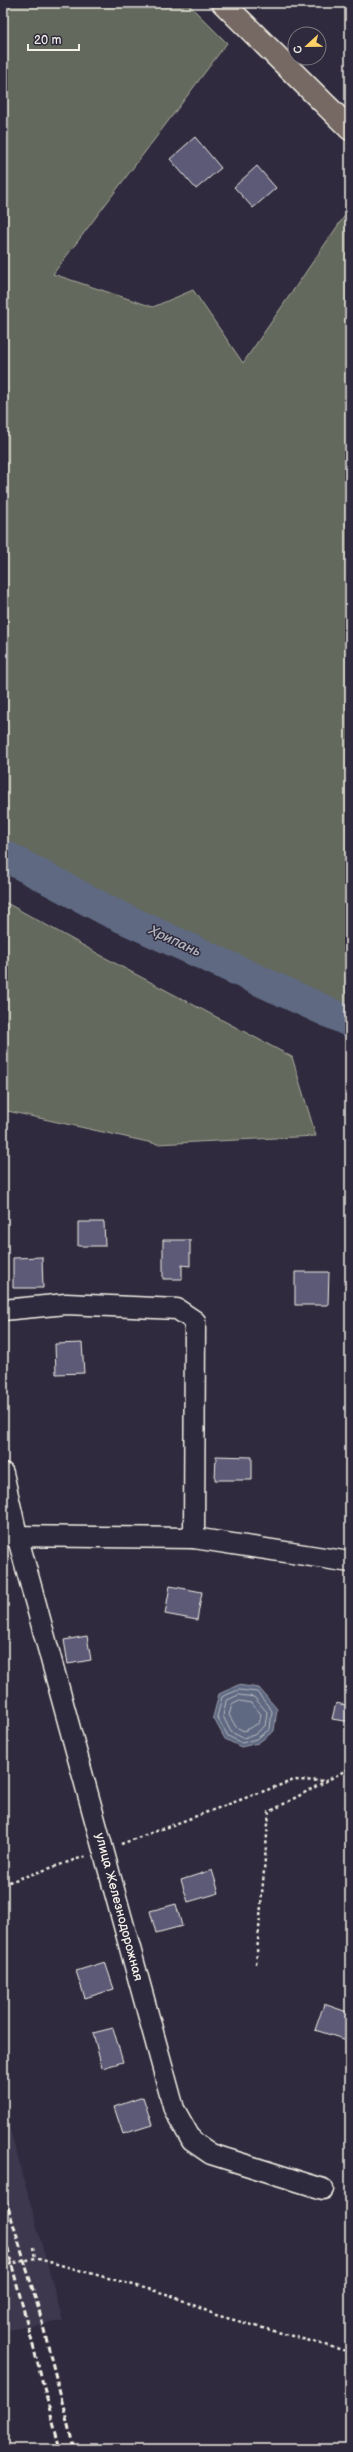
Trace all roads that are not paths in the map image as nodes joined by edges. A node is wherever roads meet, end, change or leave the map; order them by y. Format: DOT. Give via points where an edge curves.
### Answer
graph roads {
  1 [pos="223,3"];
  2 [pos="350,129"];
  3 [pos="3,1310"];
  4 [pos="3,1473"];
  5 [pos="10,1536"];
  6 [pos="194,1538"];
  7 [pos="350,1562"];
  8 [pos="322,2190"];
  1 -- 2 [label="main road"];
  3 -- 6 [label="street" via="66,1304 177,1309 195,1321"];
  4 -- 5 [label="street, улица Железнодорожная"];
  5 -- 6 [label="street"];
  5 -- 8 [label="street, улица Железнодорожная" via="104,1850 174,2109 192,2141 211,2154"];
  6 -- 7 [label="street"];
}
